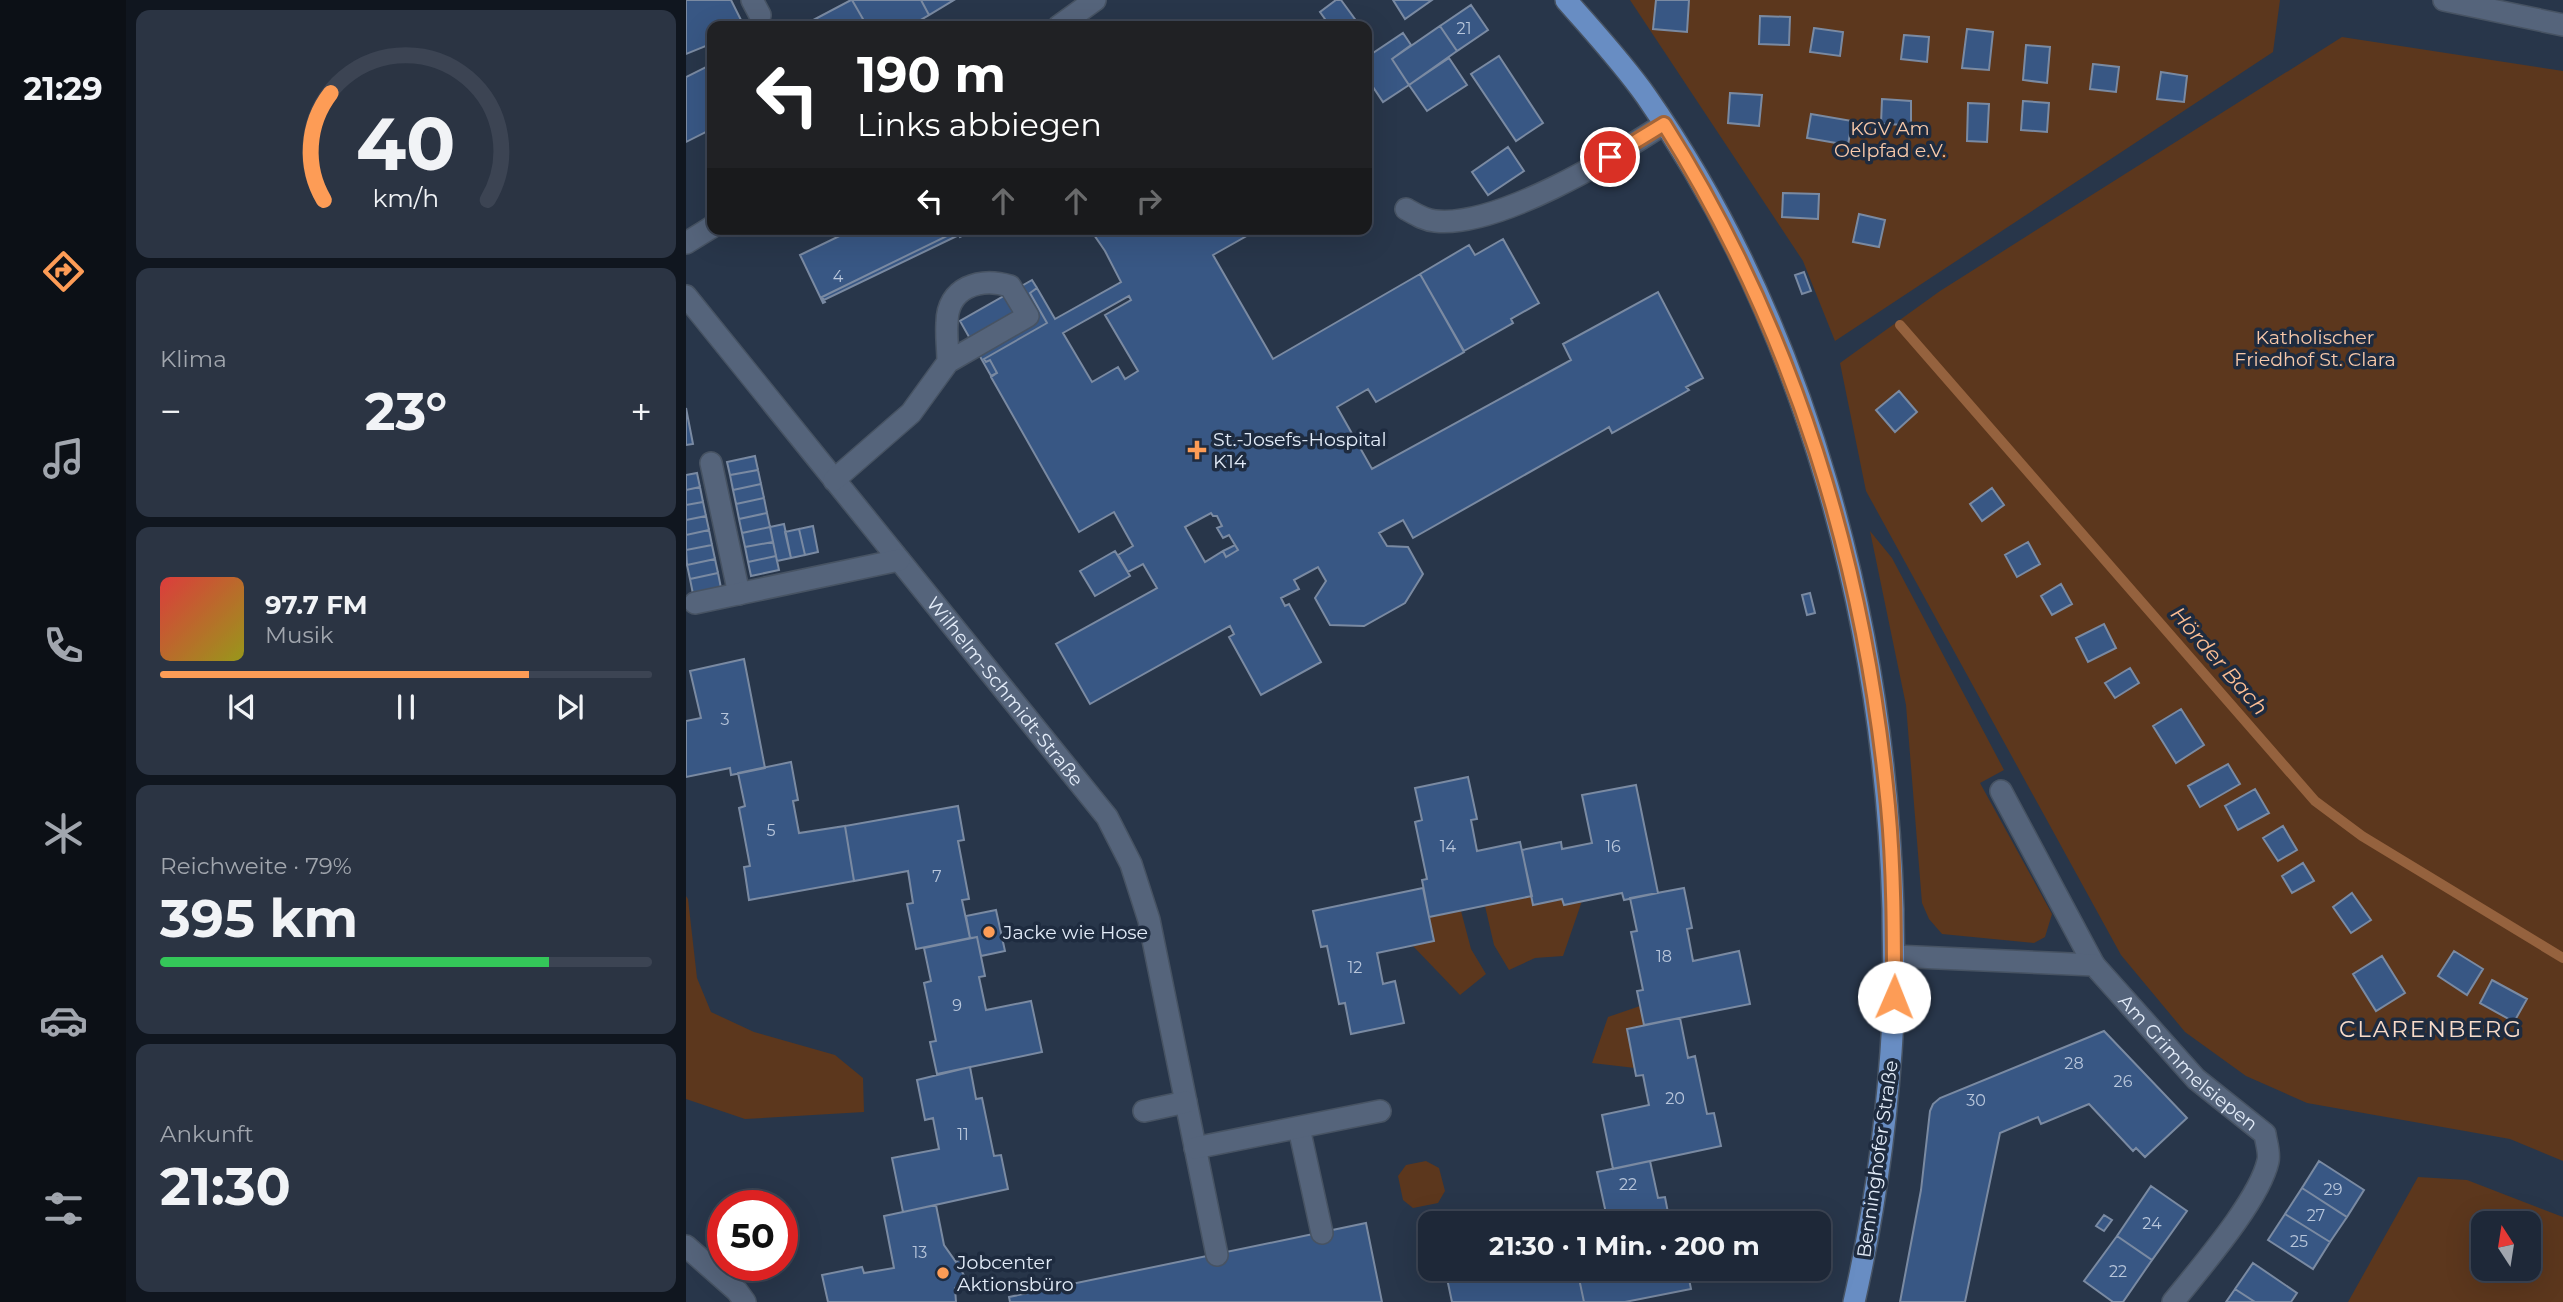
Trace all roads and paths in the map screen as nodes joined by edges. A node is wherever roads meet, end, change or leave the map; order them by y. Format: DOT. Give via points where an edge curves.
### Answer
graph roads {
  1 [pos="1095,0"];
  2 [pos="2444,0"];
  3 [pos="1573,4"];
  4 [pos="1066,21"];
  5 [pos="2563,25"];
  6 [pos="1664,124"];
  7 [pos="1406,209"];
  8 [pos="707,230"];
  9 [pos="686,243"];
  10 [pos="686,296"];
  11 [pos="948,362"];
  12 [pos="711,463"];
  13 [pos="834,480"];
  14 [pos="899,560"];
  15 [pos="739,594"];
  16 [pos="695,603"];
  17 [pos="2001,791"];
  18 [pos="1894,957"];
  19 [pos="2094,965"];
  20 [pos="1186,1102"];
  21 [pos="1144,1111"];
  22 [pos="1380,1111"];
  23 [pos="1299,1128"];
  24 [pos="1195,1148"];
  25 [pos="1322,1233"];
  26 [pos="686,1246"];
  27 [pos="1217,1255"];
  28 [pos="745,1302"];
  29 [pos="1854,1302"];
  30 [pos="2173,1302"];
  1 -- 4 [label="street"];
  2 -- 5 [label="street"];
  3 -- 6 [label="main road, Benninghofer Straße"];
  6 -- 7 [label="street" via="1563,183 1492,213 1433,222"];
  6 -- 18 [label="main road, Benninghofer Straße" via="1747,272 1819,458 1861,623 1875,704 1888,807"];
  8 -- 9 [label="street"];
  10 -- 13 [label="street, Wilhelm-Schmidt-Straße"];
  11 -- 13 [label="street" via="911,413"];
  12 -- 15 [label="street"];
  13 -- 14 [label="street, Wilhelm-Schmidt-Straße"];
  14 -- 15 [label="street"];
  14 -- 20 [label="street, Wilhelm-Schmidt-Straße" via="1107,817 1131,864 1149,920"];
  15 -- 16 [label="street"];
  17 -- 19 [label="street, Am Grimmelsiepen"];
  18 -- 19 [label="street"];
  18 -- 29 [label="main road, Benninghofer Straße" via="1884,1122"];
  19 -- 30 [label="street, Am Grimmelsiepen" via="2196,1079 2265,1134 2269,1159 2254,1192"];
  20 -- 21 [label="street"];
  20 -- 24 [label="street, Wilhelm-Schmidt-Straße"];
  22 -- 23 [label="street"];
  23 -- 24 [label="street"];
  23 -- 25 [label="street"];
  24 -- 27 [label="street, Wilhelm-Schmidt-Straße"];
  26 -- 28 [label="street"];
}
